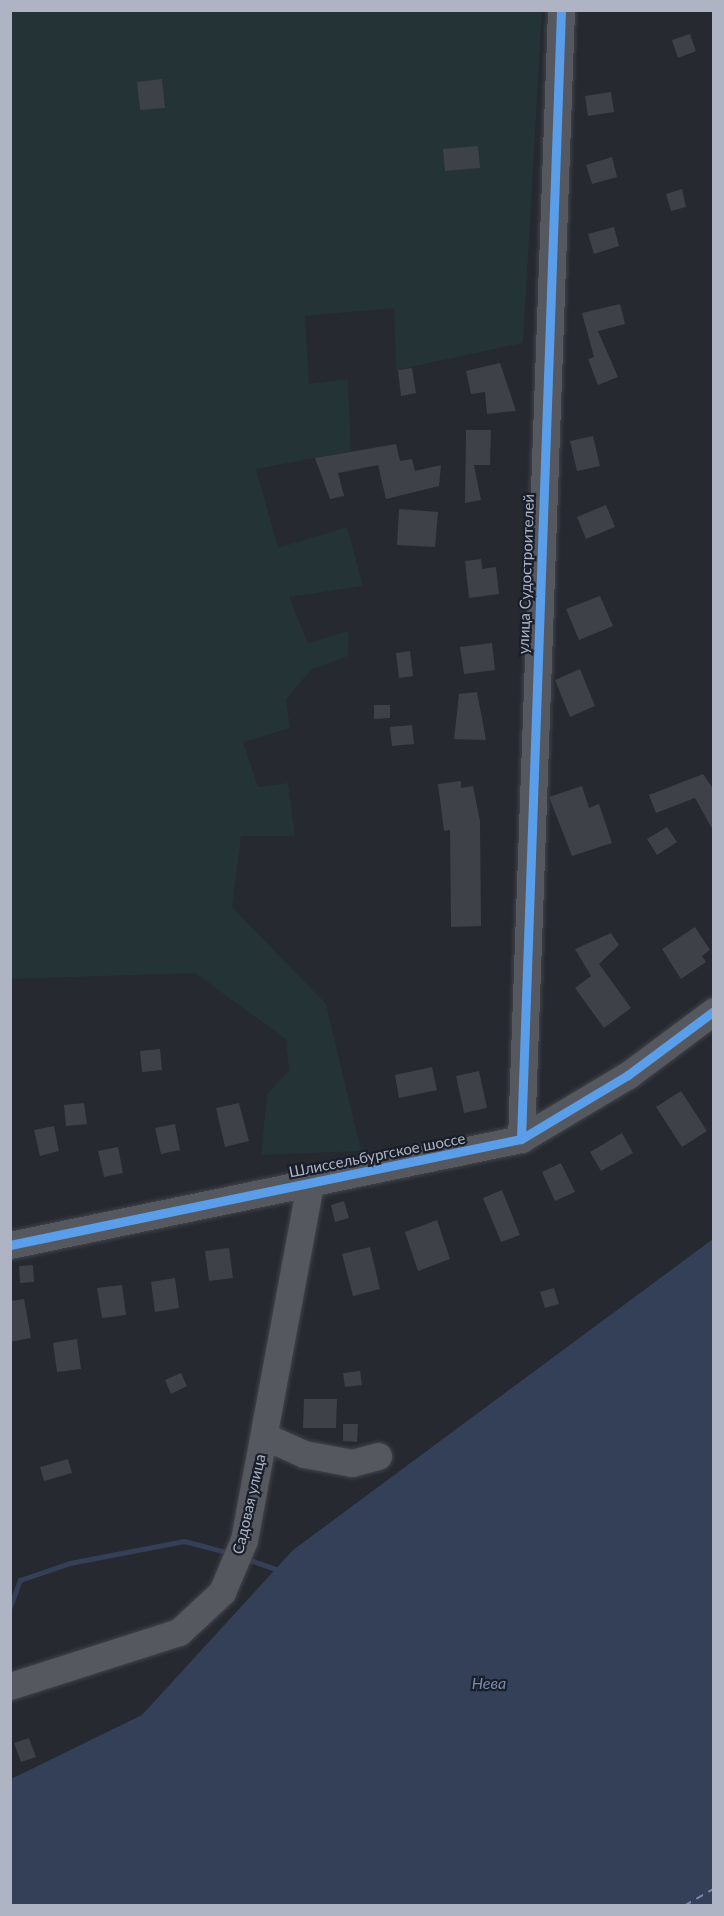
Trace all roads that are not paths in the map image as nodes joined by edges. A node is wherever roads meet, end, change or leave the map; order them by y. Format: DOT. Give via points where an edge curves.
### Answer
graph roads {
  1 [pos="561,10"];
  2 [pos="714,1011"];
  3 [pos="521,1139"];
  4 [pos="310,1183"];
  5 [pos="10,1245"];
  6 [pos="264,1436"];
  7 [pos="378,1456"];
  8 [pos="10,1686"];
  1 -- 3 [label="street, улица Судостроителей"];
  2 -- 3 [label="street, Шлиссельбургское шоссе" via="628,1074"];
  3 -- 4 [label="street, Шлиссельбургское шоссе" via="390,1170"];
  4 -- 5 [label="street, Шлиссельбургское шоссе"];
  4 -- 6 [label="street, Садовая улица"];
  6 -- 7 [label="street" via="304,1454 352,1463"];
  6 -- 8 [label="street, Садовая улица" via="244,1540 222,1592 178,1632"];
}
